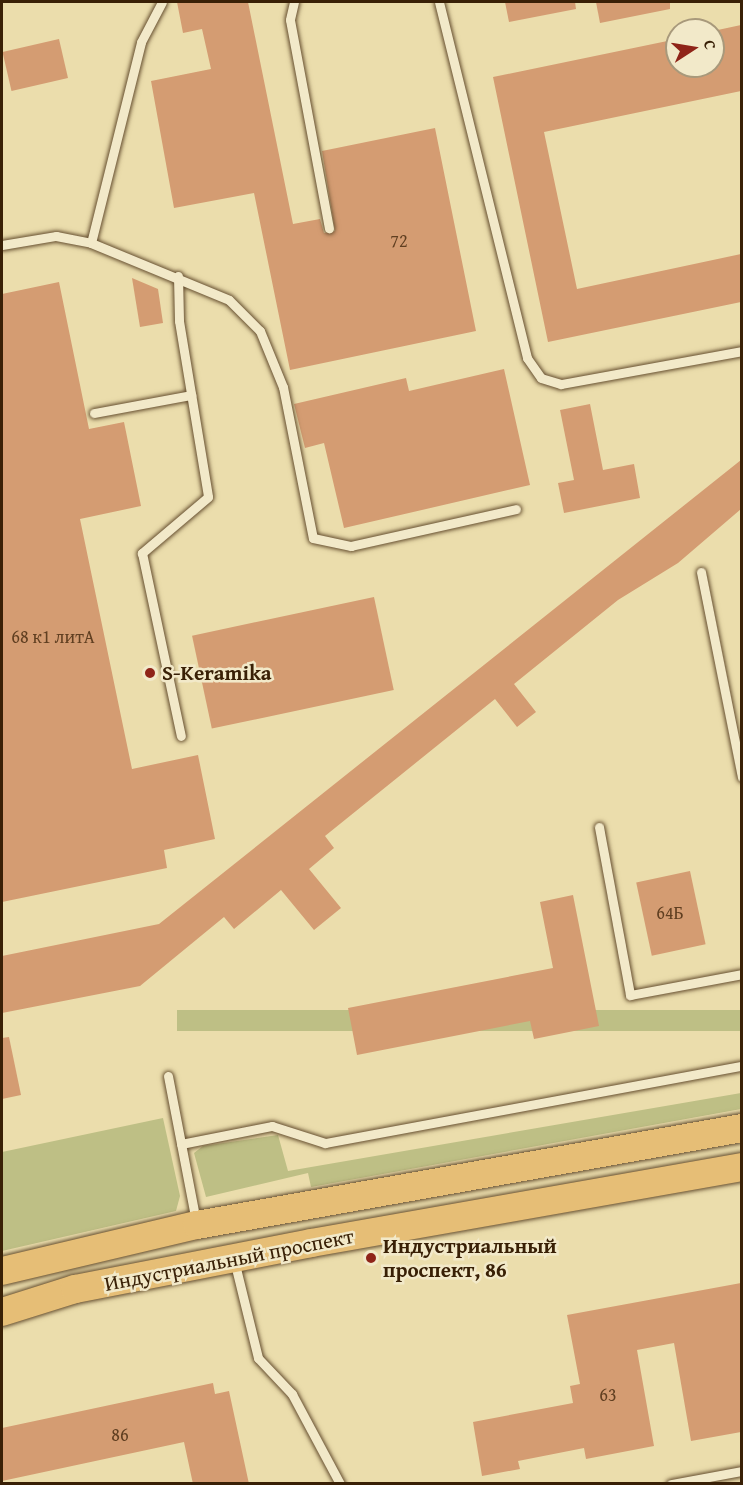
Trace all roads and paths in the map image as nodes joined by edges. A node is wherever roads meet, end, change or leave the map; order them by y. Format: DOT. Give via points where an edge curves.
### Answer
graph roads {
  1 [pos="162,2"];
  2 [pos="294,2"];
  3 [pos="439,2"];
  4 [pos="329,228"];
  5 [pos="91,243"];
  6 [pos="2,245"];
  7 [pos="178,276"];
  8 [pos="741,351"];
  9 [pos="191,395"];
  10 [pos="94,413"];
  11 [pos="516,509"];
  12 [pos="701,572"];
  13 [pos="181,736"];
  14 [pos="741,777"];
  15 [pos="599,827"];
  16 [pos="741,974"];
  17 [pos="741,1065"];
  18 [pos="168,1076"];
  19 [pos="741,1128"];
  20 [pos="181,1144"];
  21 [pos="741,1167"];
  22 [pos="197,1225"];
  23 [pos="234,1258"];
  24 [pos="2,1271"];
  25 [pos="2,1312"];
  26 [pos="741,1472"];
  27 [pos="340,1484"];
  28 [pos="670,1484"];
  1 -- 5 [label="lane" via="141,42"];
  2 -- 4 [label="lane" via="290,20"];
  3 -- 8 [label="lane" via="527,358 541,378 561,384"];
  5 -- 6 [label="lane" via="56,236"];
  5 -- 7 [label="lane"];
  7 -- 9 [label="lane" via="178,321"];
  7 -- 11 [label="lane" via="229,300 260,331 283,387 313,538 351,546"];
  9 -- 10 [label="lane"];
  9 -- 13 [label="lane" via="208,497 142,553"];
  12 -- 14 [label="lane"];
  15 -- 16 [label="lane" via="630,995"];
  17 -- 20 [label="lane" via="325,1143 272,1126"];
  18 -- 20 [label="lane"];
  19 -- 22 [label="main road, Индустриальный проспект"];
  20 -- 22 [label="lane"];
  21 -- 23 [label="main road, Индустриальный проспект"];
  22 -- 24 [label="main road, Индустриальный проспект"];
  23 -- 25 [label="main road, Индустриальный проспект" via="75,1289"];
  23 -- 27 [label="lane" via="258,1358 292,1394"];
  26 -- 28 [label="lane"];
}
